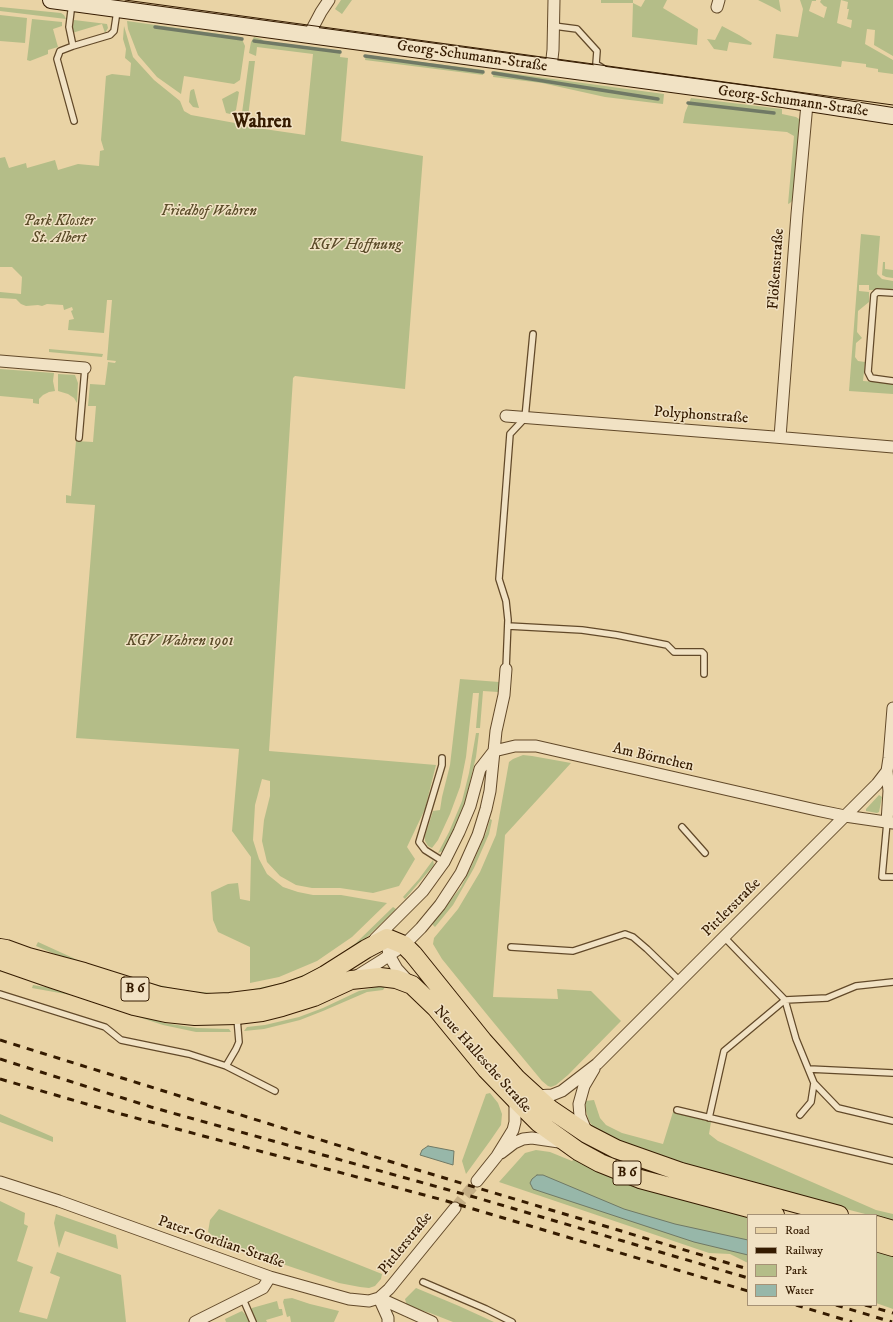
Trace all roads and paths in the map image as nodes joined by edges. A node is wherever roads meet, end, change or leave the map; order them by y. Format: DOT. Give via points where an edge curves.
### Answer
graph roads {
  1 [pos="51,0"];
  2 [pos="329,0"];
  3 [pos="554,0"];
  4 [pos="72,3"];
  5 [pos="128,6"];
  6 [pos="554,26"];
  7 [pos="311,35"];
  8 [pos="73,46"];
  9 [pos="551,67"];
  10 [pos="614,76"];
  11 [pos="807,104"];
  12 [pos="893,116"];
  13 [pos="74,121"];
  14 [pos="893,293"];
  15 [pos="533,334"];
  16 [pos="0,361"];
  17 [pos="86,368"];
  18 [pos="893,381"];
  19 [pos="506,416"];
  20 [pos="525,418"];
  21 [pos="780,437"];
  22 [pos="79,438"];
  23 [pos="893,447"];
  24 [pos="508,626"];
  25 [pos="506,669"];
  26 [pos="704,674"];
  27 [pos="893,708"];
  28 [pos="494,751"];
  29 [pos="442,758"];
  30 [pos="887,771"];
  31 [pos="845,816"];
  32 [pos="890,823"];
  33 [pos="682,827"];
  34 [pos="705,853"];
  35 [pos="444,862"];
  36 [pos="893,877"];
  37 [pos="393,922"];
  38 [pos="724,937"];
  39 [pos="404,944"];
  40 [pos="388,947"];
  41 [pos="511,947"];
  42 [pos="0,948"];
  43 [pos="366,948"];
  44 [pos="0,959"];
  45 [pos="351,980"];
  46 [pos="680,981"];
  47 [pos="893,982"];
  48 [pos="412,985"];
  49 [pos="0,994"];
  50 [pos="785,1000"];
  51 [pos="237,1015"];
  52 [pos="597,1064"];
  53 [pos="226,1066"];
  54 [pos="808,1069"];
  55 [pos="893,1073"];
  56 [pos="814,1082"];
  57 [pos="275,1091"];
  58 [pos="535,1096"];
  59 [pos="515,1099"];
  60 [pos="677,1110"];
  61 [pos="800,1115"];
  62 [pos="709,1118"];
  63 [pos="893,1121"];
  64 [pos="587,1134"];
  65 [pos="566,1143"];
  66 [pos="497,1156"];
  67 [pos="893,1161"];
  68 [pos="477,1181"];
  69 [pos="0,1182"];
  70 [pos="455,1208"];
  71 [pos="771,1214"];
  72 [pos="835,1214"];
  73 [pos="877,1225"];
  74 [pos="893,1230"];
  75 [pos="877,1242"];
  76 [pos="893,1247"];
  77 [pos="270,1277"];
  78 [pos="423,1282"];
  79 [pos="243,1298"];
  80 [pos="379,1298"];
  81 [pos="194,1322"];
  82 [pos="253,1322"];
  83 [pos="388,1322"];
  84 [pos="432,1322"];
  85 [pos="512,1322"];
  1 -- 4 [label="street, Georg-Schumann-Straße"];
  2 -- 7 [label="street" via="320,12"];
  3 -- 6 [label="street"];
  4 -- 5 [label="street, Georg-Schumann-Straße"];
  4 -- 8 [label="lane" via="69,27"];
  5 -- 7 [label="street, Georg-Schumann-Straße"];
  5 -- 8 [label="lane" via="110,35"];
  6 -- 9 [label="street"];
  6 -- 10 [label="lane" via="577,29 597,51 596,64"];
  7 -- 9 [label="street, Georg-Schumann-Straße"];
  8 -- 13 [label="lane" via="60,51 57,59"];
  9 -- 10 [label="street, Georg-Schumann-Straße"];
  10 -- 11 [label="street, Georg-Schumann-Straße"];
  11 -- 12 [label="street, Georg-Schumann-Straße"];
  11 -- 21 [label="street, Flößenstraße"];
  14 -- 18 [label="lane" via="877,292 874,295 868,372 871,378"];
  15 -- 20 [label="lane"];
  16 -- 17 [label="street"];
  17 -- 22 [label="lane"];
  19 -- 20 [label="street, Polyphonstraße"];
  20 -- 21 [label="street, Polyphonstraße"];
  20 -- 24 [label="lane" via="510,434 499,579 506,601"];
  21 -- 23 [label="street, Polyphonstraße"];
  24 -- 25 [label="lane"];
  24 -- 26 [label="lane" via="617,634 666,645 674,652 702,652"];
  25 -- 28 [label="street"];
  27 -- 30 [label="street"];
  28 -- 31 [label="street, Am Börnchen" via="515,746 536,746"];
  28 -- 35 [label="street" via="480,769 460,832"];
  28 -- 39 [label="street" via="486,809 464,867 440,905"];
  29 -- 35 [label="lane" via="419,842 425,850"];
  30 -- 31 [label="street, Pittlerstraße"];
  30 -- 32 [label="street"];
  31 -- 32 [label="street, Am Börnchen"];
  31 -- 38 [label="street, Pittlerstraße"];
  32 -- 36 [label="lane" via="882,877"];
  33 -- 34 [label="lane"];
  35 -- 37 [label="street" via="423,891"];
  37 -- 40 [label="street"];
  37 -- 43 [label="street"];
  38 -- 46 [label="street, Pittlerstraße"];
  38 -- 50 [label="lane"];
  39 -- 40 [label="main road, Neue Hallesche Straße / B 6"];
  39 -- 58 [label="main road, Neue Hallesche Straße / B 6" via="503,1064"];
  40 -- 43 [label="main road, B 6"];
  40 -- 45 [label="street"];
  40 -- 48 [label="street" via="397,969"];
  41 -- 46 [label="lane" via="573,951 625,934 633,937"];
  42 -- 43 [label="main road, B 6" via="160,996 205,1003 262,998 286,992 325,975"];
  44 -- 51 [label="main road, B 6" via="134,1006 195,1016"];
  45 -- 48 [label="main road, B 6" via="391,977"];
  45 -- 51 [label="main road, B 6" via="297,1003"];
  46 -- 52 [label="street, Pittlerstraße"];
  47 -- 50 [label="lane" via="856,986 827,998"];
  48 -- 59 [label="main road, Neue Hallesche Straße / B 6" via="436,1008 486,1069"];
  49 -- 53 [label="lane" via="105,1028 121,1040 189,1054"];
  50 -- 54 [label="lane"];
  50 -- 62 [label="lane" via="724,1051"];
  51 -- 53 [label="lane" via="239,1042"];
  52 -- 58 [label="street, Pittlerstraße" via="562,1091 552,1095"];
  52 -- 64 [label="street, Pittlerstraße" via="580,1095 580,1116"];
  53 -- 57 [label="lane"];
  54 -- 55 [label="lane"];
  54 -- 56 [label="lane"];
  56 -- 61 [label="lane" via="811,1102"];
  56 -- 63 [label="lane" via="838,1108"];
  58 -- 64 [label="main road, Neue Hallesche Straße / B 6" via="550,1110"];
  59 -- 65 [label="main road, Neue Hallesche Straße / B 6"];
  59 -- 66 [label="street" via="514,1125"];
  60 -- 62 [label="lane"];
  62 -- 67 [label="lane"];
  64 -- 72 [label="main road, Neue Hallesche Straße / B 6" via="616,1149 681,1172"];
  65 -- 66 [label="street" via="542,1138 523,1139"];
  65 -- 71 [label="main road, Neue Hallesche Straße / B 6" via="600,1162 640,1179"];
  66 -- 68 [label="street"];
  69 -- 77 [label="street, Pater-Gordian-Straße"];
  70 -- 80 [label="street, Pittlerstraße"];
  73 -- 74 [label="main road"];
  75 -- 76 [label="main road"];
  77 -- 79 [label="street" via="263,1288"];
  77 -- 80 [label="street, Pater-Gordian-Straße" via="349,1299 369,1301"];
  78 -- 85 [label="lane"];
  79 -- 81 [label="street"];
  79 -- 82 [label="lane"];
  80 -- 83 [label="street"];
  80 -- 84 [label="street"];
}
